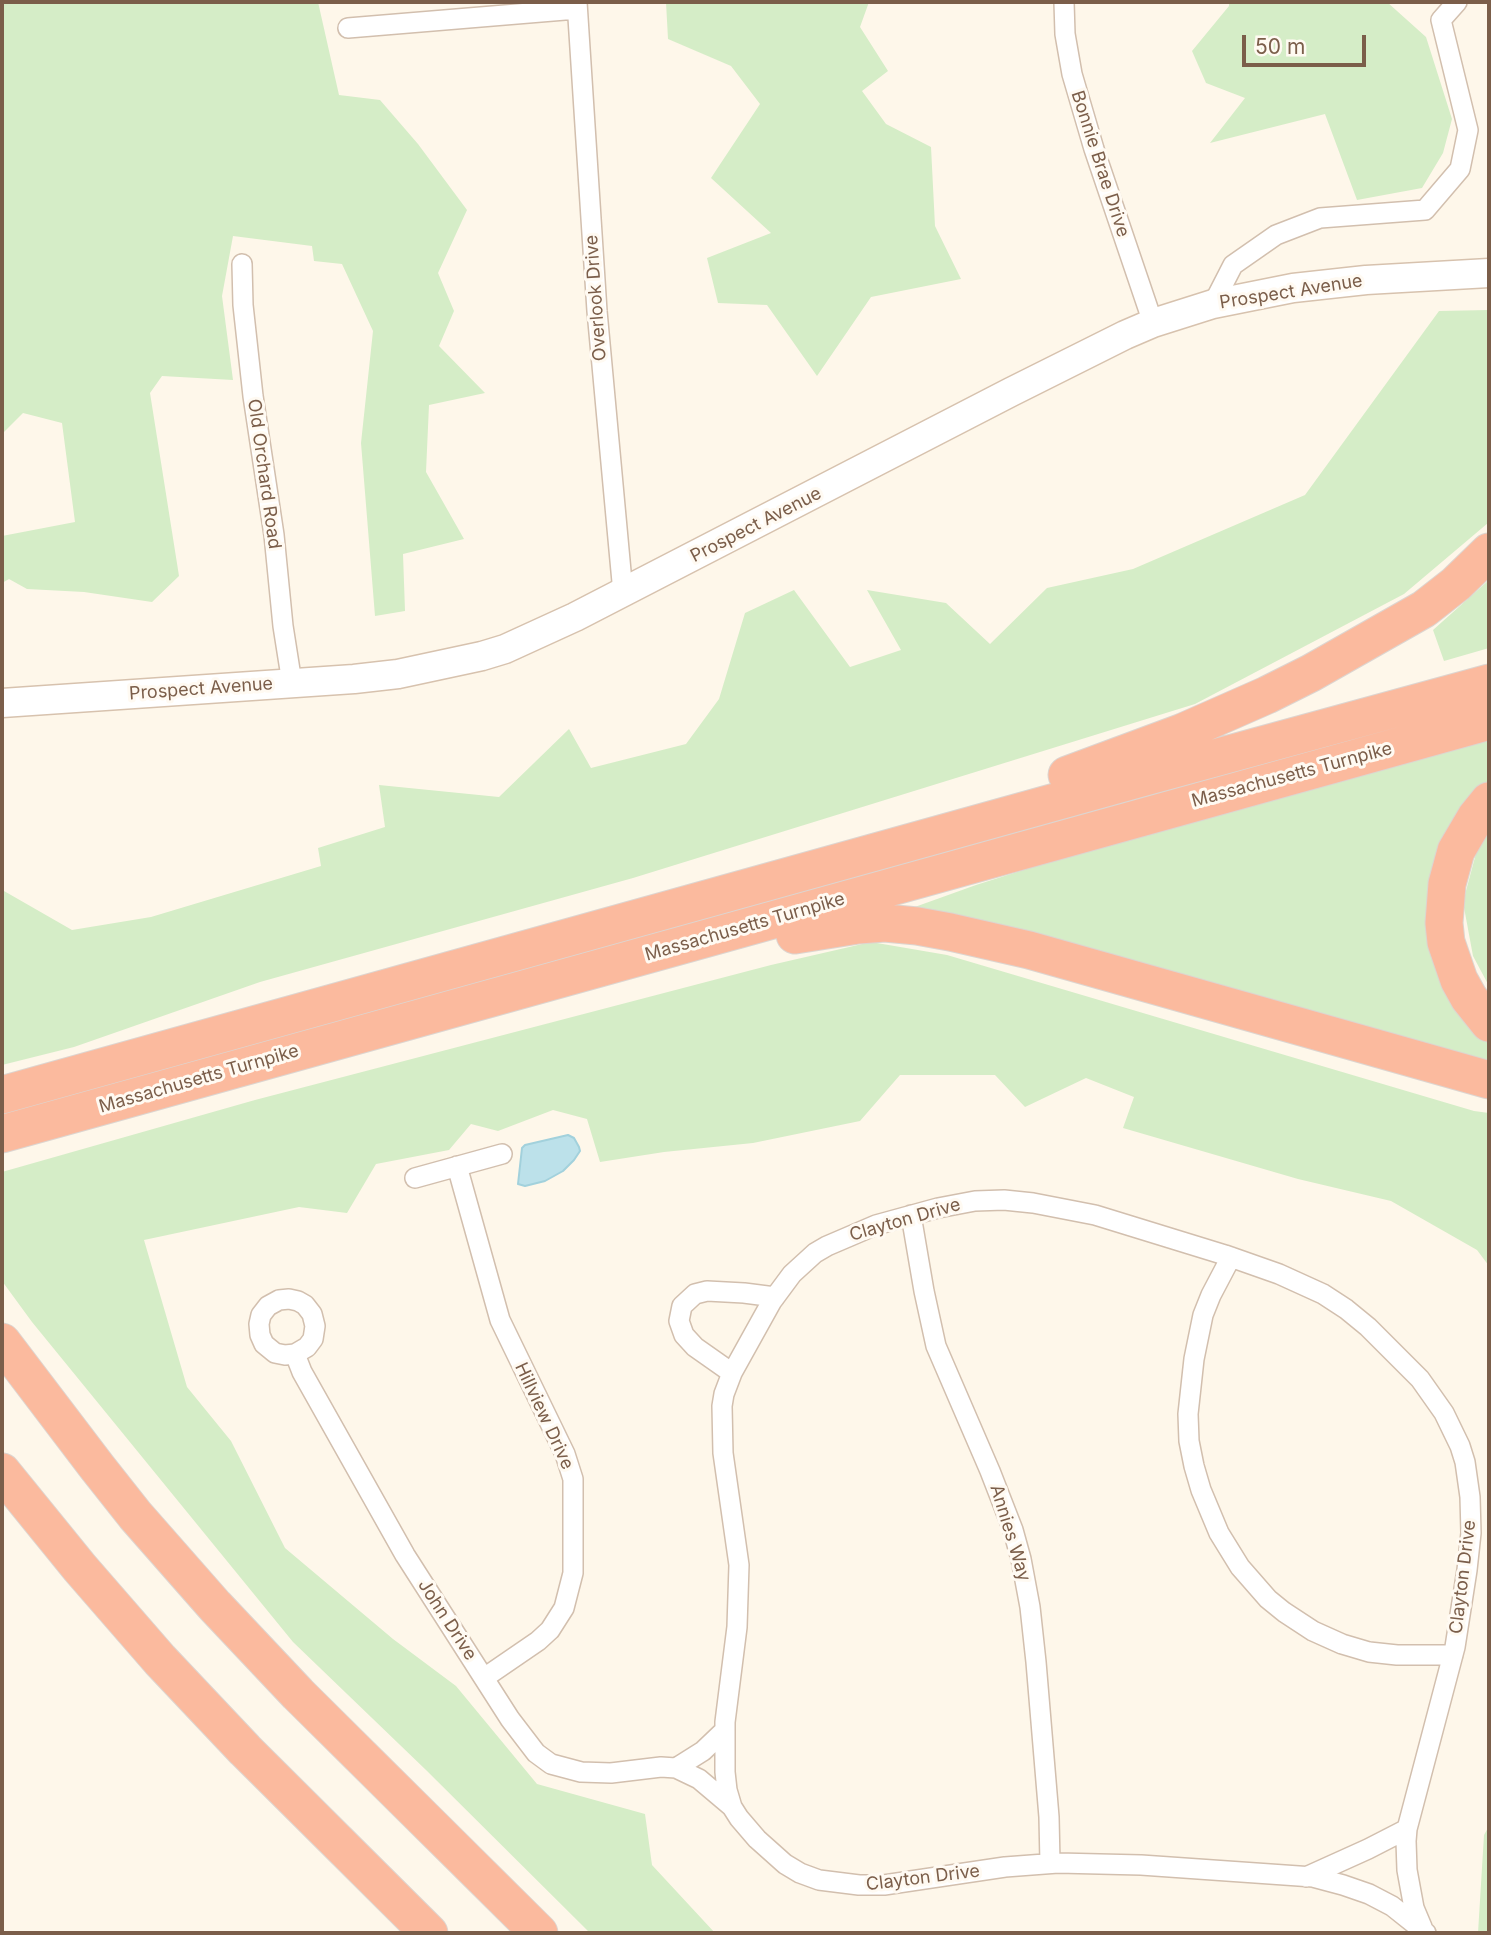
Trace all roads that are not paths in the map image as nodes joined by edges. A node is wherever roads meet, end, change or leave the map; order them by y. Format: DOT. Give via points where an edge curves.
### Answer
graph roads {
  1 [pos="1064,2"];
  2 [pos="1457,2"];
  3 [pos="577,6"];
  4 [pos="348,28"];
  5 [pos="242,264"];
  6 [pos="1489,273"];
  7 [pos="1213,304"];
  8 [pos="1153,323"];
  9 [pos="1489,552"];
  10 [pos="623,593"];
  11 [pos="1489,683"];
  12 [pos="292,684"];
  13 [pos="2,703"];
  14 [pos="1489,721"];
  15 [pos="1489,801"];
  16 [pos="580,973"];
  17 [pos="1489,1023"];
  18 [pos="218,1035"];
  19 [pos="1489,1080"];
  20 [pos="2,1095"];
  21 [pos="2,1134"];
  22 [pos="502,1154"];
  23 [pos="457,1166"];
  24 [pos="415,1178"];
  25 [pos="911,1215"];
  26 [pos="1231,1257"];
  27 [pos="775,1297"];
  28 [pos="2,1342"];
  29 [pos="295,1354"];
  30 [pos="732,1373"];
  31 [pos="2,1472"];
  32 [pos="1453,1655"];
  33 [pos="484,1678"];
  34 [pos="725,1730"];
  35 [pos="676,1768"];
  36 [pos="732,1807"];
  37 [pos="1407,1829"];
  38 [pos="1050,1863"];
  39 [pos="1306,1877"];
  40 [pos="1425,1932"];
  41 [pos="429,1933"];
  42 [pos="539,1933"];
  1 -- 8 [label="street, Bonnie Brae Drive" via="1072,74"];
  2 -- 7 [label="street" via="1441,20 1468,130 1460,169 1425,210 1320,218 1276,235 1233,265"];
  3 -- 4 [label="street"];
  3 -- 10 [label="street, Overlook Drive" via="597,311"];
  5 -- 12 [label="street, Old Orchard Road" via="252,383"];
  6 -- 7 [label="street, Prospect Avenue" via="1329,283"];
  7 -- 8 [label="street, Prospect Avenue"];
  8 -- 10 [label="street, Prospect Avenue"];
  9 -- 18 [label="highway" via="1457,584 1389,630 1267,695 1142,748 880,835 367,982"];
  10 -- 12 [label="street, Prospect Avenue" via="482,656 398,674"];
  11 -- 18 [label="highway, Massachusetts Turnpike"];
  12 -- 13 [label="street, Prospect Avenue"];
  14 -- 16 [label="highway, Massachusetts Turnpike"];
  15 -- 17 [label="highway" via="1457,851 1447,884 1444,923 1459,980"];
  16 -- 19 [label="highway" via="844,926 918,926 1029,950"];
  16 -- 21 [label="highway, Massachusetts Turnpike"];
  18 -- 20 [label="highway, Massachusetts Turnpike"];
  22 -- 23 [label="street"];
  23 -- 24 [label="street"];
  23 -- 33 [label="street, Hillview Drive" via="500,1320 573,1479 573,1573 564,1608 538,1641"];
  25 -- 26 [label="street, Clayton Drive" via="975,1201 1033,1203 1096,1214"];
  25 -- 27 [label="street, Clayton Drive" via="827,1245 803,1263"];
  25 -- 38 [label="street, Annies Way" via="936,1346 994,1481 1021,1559 1035,1651"];
  26 -- 32 [label="street, Clayton Drive" via="1301,1283 1346,1309 1420,1379 1453,1429 1468,1480 1471,1533"];
  26 -- 32 [label="street" via="1203,1315 1188,1413 1194,1466 1224,1542 1268,1599 1313,1631 1369,1652"];
  27 -- 30 [label="street, Clayton Drive"];
  27 -- 30 [label="street" via="707,1291 682,1306 679,1321 684,1335"];
  28 -- 42 [label="highway" via="97,1467 215,1606"];
  29 -- 33 [label="street, John Drive" via="405,1555"];
  30 -- 34 [label="street, Clayton Drive" via="724,1394 722,1431 739,1595"];
  31 -- 41 [label="highway" via="177,1678"];
  32 -- 37 [label="street, Clayton Drive"];
  33 -- 35 [label="street, John Drive" via="524,1739 551,1764 591,1773"];
  34 -- 35 [label="street"];
  34 -- 36 [label="street, Clayton Drive" via="725,1772"];
  35 -- 36 [label="street" via="699,1779"];
  36 -- 38 [label="street, Clayton Drive" via="752,1834 785,1864 819,1880 884,1885"];
  37 -- 39 [label="street, Clayton Drive"];
  37 -- 40 [label="street, Clayton Drive" via="1414,1908"];
  38 -- 39 [label="street, Clayton Drive"];
  39 -- 40 [label="street, Clayton Drive" via="1369,1894"];
}
